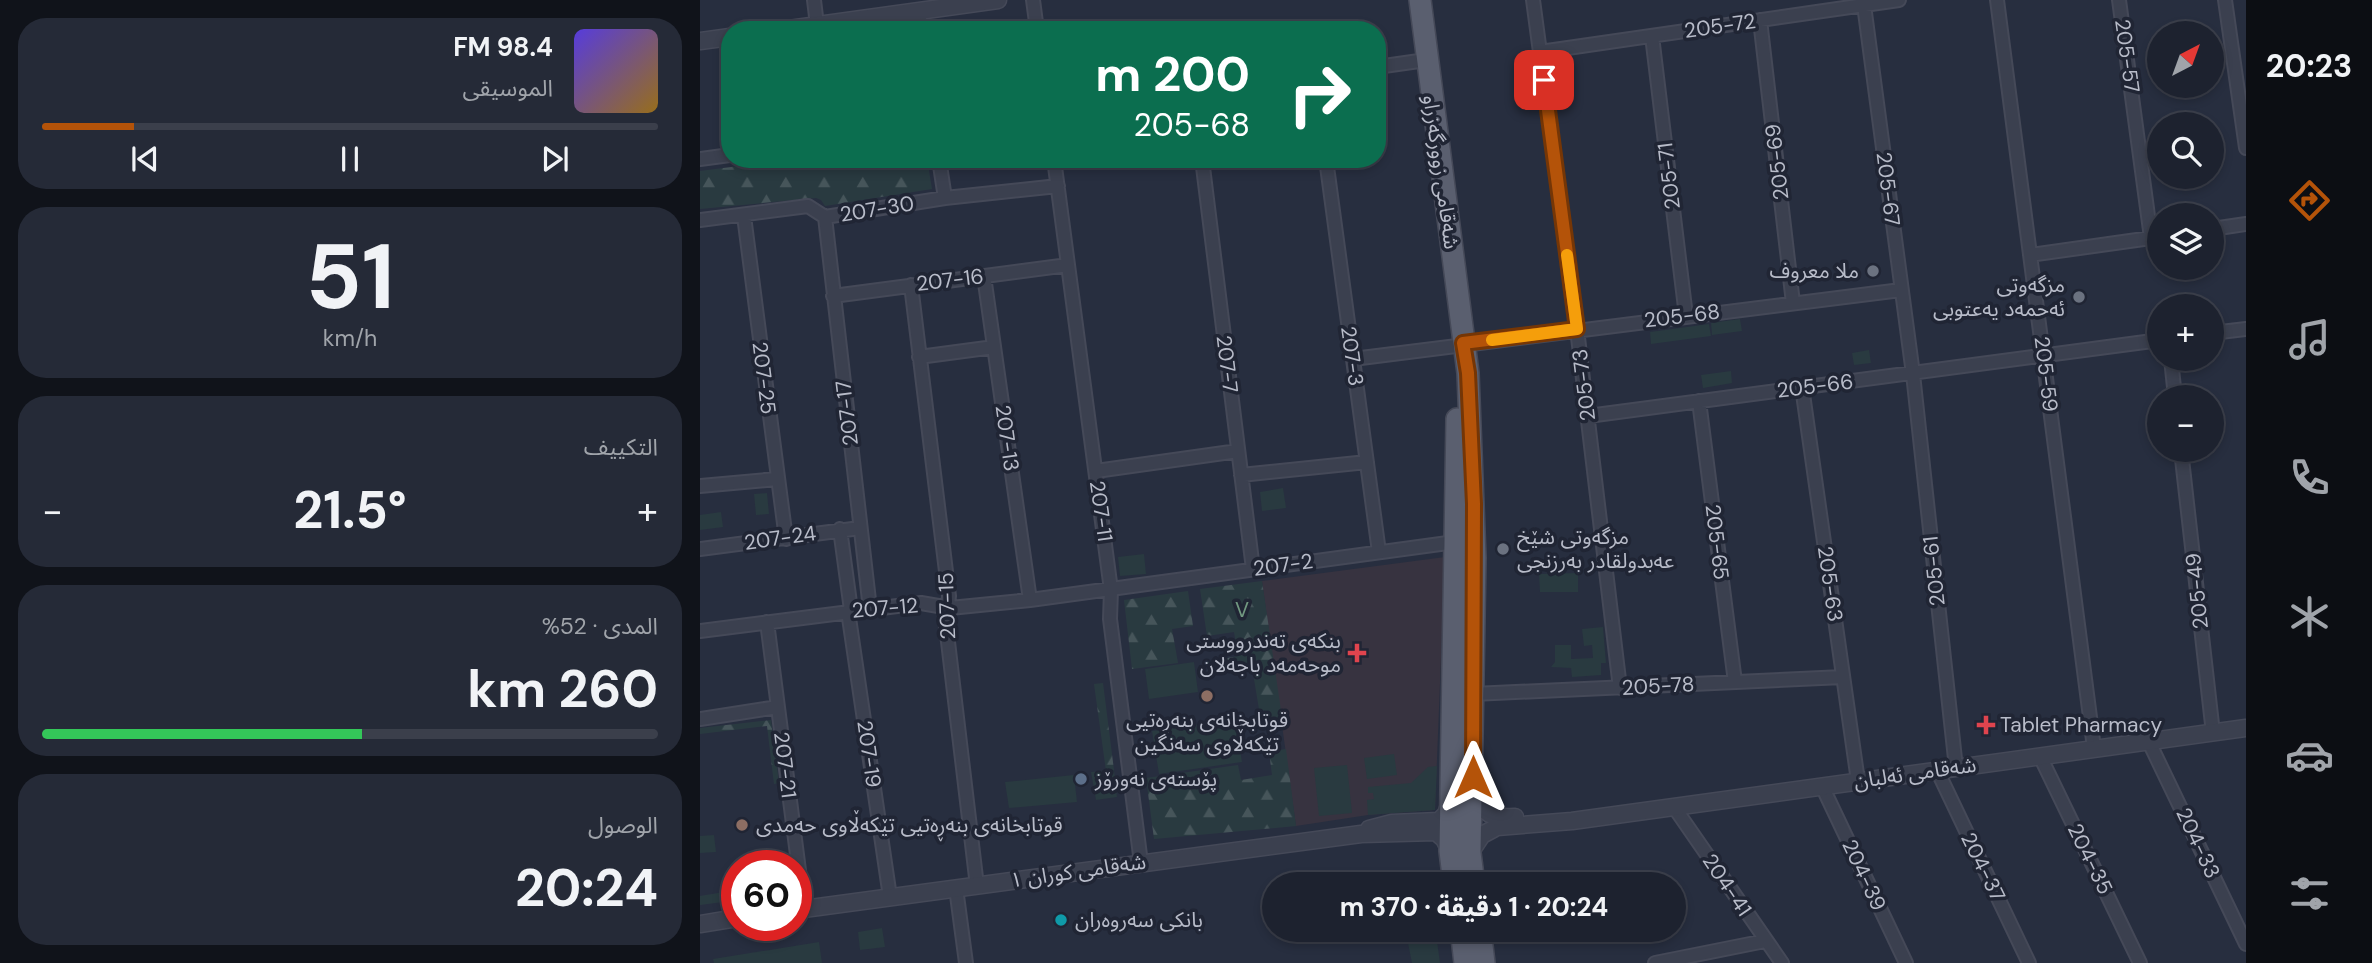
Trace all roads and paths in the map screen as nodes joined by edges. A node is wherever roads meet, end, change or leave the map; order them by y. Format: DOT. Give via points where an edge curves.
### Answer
graph roads {
  1 [pos="814,0"];
  2 [pos="990,0"];
  3 [pos="1033,0"];
  4 [pos="1420,0"];
  5 [pos="1534,0"];
  6 [pos="1899,0"];
  7 [pos="1997,0"];
  8 [pos="2119,0"];
  9 [pos="2225,0"];
  10 [pos="1864,5"];
  11 [pos="899,7"];
  12 [pos="919,11"];
  13 [pos="1760,20"];
  14 [pos="817,21"];
  15 [pos="835,21"];
  16 [pos="920,21"];
  17 [pos="1036,21"];
  18 [pos="1652,36"];
  19 [pos="721,38"];
  20 [pos="700,41"];
  21 [pos="1541,52"];
  22 [pos="1426,60"];
  23 [pos="1386,66"];
  24 [pos="2246,148"];
  25 [pos="721,156"];
  26 [pos="700,159"];
  27 [pos="940,168"];
  28 [pos="1055,168"];
  29 [pos="1203,168"];
  30 [pos="1327,168"];
  31 [pos="1058,187"];
  32 [pos="944,198"];
  33 [pos="2150,203"];
  34 [pos="744,216"];
  35 [pos="825,217"];
  36 [pos="700,220"];
  37 [pos="2246,224"];
  38 [pos="2224,227"];
  39 [pos="2147,238"];
  40 [pos="2030,255"];
  41 [pos="1068,265"];
  42 [pos="984,276"];
  43 [pos="911,285"];
  44 [pos="1901,290"];
  45 [pos="833,296"];
  46 [pos="1793,303"];
  47 [pos="1686,316"];
  48 [pos="1577,329"];
  49 [pos="2246,329"];
  50 [pos="2224,332"];
  51 [pos="2147,342"];
  52 [pos="1463,343"];
  53 [pos="994,346"];
  54 [pos="2043,356"];
  55 [pos="919,357"];
  56 [pos="1353,359"];
  57 [pos="1913,374"];
  58 [pos="1802,387"];
  59 [pos="1699,401"];
  60 [pos="1588,416"];
  61 [pos="1238,452"];
  62 [pos="1367,462"];
  63 [pos="2182,462"];
  64 [pos="1096,471"];
  65 [pos="1241,475"];
  66 [pos="777,479"];
  67 [pos="700,486"];
  68 [pos="860,528"];
  69 [pos="840,529"];
  70 [pos="786,539"];
  71 [pos="1455,542"];
  72 [pos="700,549"];
  73 [pos="1379,552"];
  74 [pos="1253,569"];
  75 [pos="1111,590"];
  76 [pos="1030,600"];
  77 [pos="949,607"];
  78 [pos="870,609"];
  79 [pos="850,611"];
  80 [pos="767,622"];
  81 [pos="700,631"];
  82 [pos="1843,677"];
  83 [pos="1735,682"];
  84 [pos="1620,688"];
  85 [pos="1473,694"];
  86 [pos="778,707"];
  87 [pos="700,719"];
  88 [pos="2246,728"];
  89 [pos="2213,733"];
  90 [pos="2149,742"];
  91 [pos="2094,748"];
  92 [pos="2040,756"];
  93 [pos="1955,768"];
  94 [pos="1937,770"];
  95 [pos="1858,781"];
  96 [pos="1822,786"];
  97 [pos="1463,795"];
  98 [pos="1674,807"];
  99 [pos="1583,819"];
  100 [pos="1361,834"];
  101 [pos="793,850"];
  102 [pos="1460,852"];
  103 [pos="1141,863"];
  104 [pos="1456,872"];
  105 [pos="1469,872"];
  106 [pos="977,886"];
  107 [pos="956,888"];
  108 [pos="890,897"];
  109 [pos="812,908"];
  110 [pos="721,921"];
  111 [pos="700,924"];
  112 [pos="1765,941"];
  113 [pos="1463,942"];
  114 [pos="1482,942"];
  115 [pos="2246,944"];
  116 [pos="1714,958"];
  117 [pos="966,963"];
  118 [pos="1465,963"];
  119 [pos="1484,963"];
  120 [pos="1655,963"];
  121 [pos="1782,963"];
  122 [pos="1906,963"];
  123 [pos="2029,963"];
  124 [pos="2140,963"];
  1 -- 14 [label="street"];
  2 -- 12 [label="street"];
  3 -- 17 [label="street"];
  4 -- 22 [label="main road, شەقامی زوورگەزراو"];
  5 -- 21 [label="street, 205-73"];
  6 -- 10 [label="street, 205-72"];
  7 -- 40 [label="street, 205-59"];
  8 -- 33 [label="street, 205-57"];
  9 -- 24 [label="street"];
  10 -- 13 [label="street, 205-72"];
  10 -- 44 [label="street, 205-67"];
  11 -- 12 [label="street"];
  11 -- 15 [label="street"];
  12 -- 16 [label="street"];
  13 -- 18 [label="street, 205-72"];
  13 -- 46 [label="street, 205-69"];
  18 -- 21 [label="street, 205-72"];
  18 -- 47 [label="street, 205-71"];
  19 -- 20 [label="street"];
  21 -- 48 [label="street, 205-73"];
  22 -- 23 [label="street"];
  22 -- 52 [label="main road, شەقامی زوورگەزراو"];
  25 -- 26 [label="street"];
  27 -- 32 [label="street"];
  28 -- 31 [label="street, 207-11"];
  29 -- 61 [label="street, 207-7"];
  30 -- 56 [label="street, 207-3"];
  31 -- 32 [label="street, 207-30"];
  31 -- 41 [label="street, 207-11"];
  32 -- 35 [label="street, 207-30"];
  34 -- 35 [label="street, 207-30" via="808,206"];
  34 -- 36 [label="street, 207-30"];
  34 -- 66 [label="street, 207-25"];
  35 -- 45 [label="street, 207-17"];
  37 -- 38 [label="street"];
  39 -- 40 [label="street"];
  40 -- 54 [label="street, 205-59"];
  41 -- 42 [label="street, 207-16"];
  41 -- 64 [label="street, 207-11"];
  42 -- 43 [label="street, 207-16"];
  42 -- 53 [label="street, 207-13"];
  43 -- 45 [label="street, 207-16"];
  43 -- 55 [label="street, 207-15"];
  44 -- 46 [label="street, 205-68"];
  44 -- 57 [label="street, 205-67"];
  45 -- 68 [label="street, 207-17"];
  46 -- 47 [label="street, 205-68"];
  47 -- 48 [label="street, 205-68"];
  48 -- 52 [label="street, 205-68"];
  48 -- 60 [label="street, 205-73"];
  49 -- 50 [label="street"];
  51 -- 54 [label="street, 205-66"];
  52 -- 56 [label="street, 205-68"];
  52 -- 71 [label="main road, شەقامی زوورگەزراو"];
  52 -- 85 [label="main road, شەقامی زوورگەزراو" via="1474,504"];
  53 -- 55 [label="street"];
  53 -- 76 [label="street, 207-13"];
  54 -- 57 [label="street, 205-66"];
  54 -- 91 [label="street, 205-59"];
  55 -- 77 [label="street, 207-15"];
  56 -- 62 [label="street, 207-3"];
  57 -- 58 [label="street, 205-66"];
  57 -- 93 [label="street, 205-61"];
  58 -- 59 [label="street, 205-66"];
  58 -- 82 [label="street, 205-63"];
  59 -- 60 [label="street, 205-66"];
  59 -- 83 [label="street, 205-65"];
  60 -- 84 [label="street, 205-73"];
  61 -- 64 [label="street"];
  61 -- 65 [label="street, 207-7"];
  62 -- 65 [label="street"];
  62 -- 73 [label="street, 207-3"];
  63 -- 89 [label="street, 205-49"];
  64 -- 75 [label="street, 207-11"];
  65 -- 74 [label="street, 207-7"];
  66 -- 67 [label="street"];
  66 -- 70 [label="street, 207-25"];
  68 -- 69 [label="street, 207-24"];
  68 -- 78 [label="street, 207-17"];
  69 -- 70 [label="street, 207-24"];
  69 -- 79 [label="street"];
  70 -- 72 [label="street, 207-24"];
  71 -- 73 [label="street, 207-2"];
  71 -- 97 [label="main road, شەقامی زوورگەزراو"];
  73 -- 74 [label="street, 207-2"];
  74 -- 75 [label="street, 207-2"];
  75 -- 76 [label="street, 207-12"];
  75 -- 103 [label="street, 207-11" via="1110,619"];
  76 -- 77 [label="street, 207-12"];
  77 -- 78 [label="street, 207-12" via="921,603"];
  77 -- 106 [label="street, 207-15" via="946,625"];
  78 -- 79 [label="street, 207-12"];
  79 -- 80 [label="street, 207-12"];
  79 -- 108 [label="street, 207-19"];
  80 -- 81 [label="street, 207-12"];
  80 -- 86 [label="street, 207-21"];
  82 -- 83 [label="street, 205-78"];
  82 -- 95 [label="street, 205-63"];
  83 -- 84 [label="street, 205-78"];
  84 -- 85 [label="street, 205-78"];
  85 -- 97 [label="main road, شەقامی زوورگەزراو"];
  86 -- 87 [label="street"];
  86 -- 101 [label="street, 207-21"];
  88 -- 89 [label="street, شەقامی ئەلبان"];
  89 -- 90 [label="street, شەقامی ئەلبان"];
  90 -- 91 [label="street, شەقامی ئەلبان"];
  90 -- 115 [label="street, 204-33"];
  91 -- 92 [label="street, شەقامی ئەلبان"];
  92 -- 93 [label="street, شەقامی ئەلبان"];
  92 -- 124 [label="street, 204-35"];
  93 -- 94 [label="street, شەقامی ئەلبان"];
  94 -- 95 [label="street, شەقامی ئەلبان"];
  94 -- 123 [label="street, 204-37"];
  95 -- 96 [label="street, شەقامی ئەلبان"];
  96 -- 98 [label="street, شەقامی ئەلبان"];
  96 -- 122 [label="street, 204-39"];
  97 -- 99 [label="street, شەقامی ئەلبان" via="1497,818 1562,814"];
  97 -- 100 [label="street, شەقامی کوران ١" via="1439,821 1392,823"];
  97 -- 102 [label="main road, شەقامی زوورگەزراو"];
  98 -- 99 [label="street, شەقامی ئەلبان"];
  98 -- 112 [label="street, 204-41"];
  99 -- 102 [label="street, شەقامی ئەلبان" via="1497,827"];
  100 -- 102 [label="street, شەقامی کوران ١" via="1436,832"];
  100 -- 103 [label="street, شەقامی کوران ١"];
  102 -- 104 [label="main road, شەقامی زوورگەزراو"];
  102 -- 105 [label="main road, شەقامی زوورگەزراو"];
  103 -- 106 [label="street, شەقامی کوران ١"];
  106 -- 107 [label="street, شەقامی کوران ١"];
  107 -- 108 [label="street, شەقامی کوران ١"];
  107 -- 117 [label="street"];
  108 -- 109 [label="street, شەقامی کوران ١"];
  110 -- 111 [label="street"];
  112 -- 116 [label="street"];
  112 -- 121 [label="street, 204-41"];
  113 -- 118 [label="main road"];
  114 -- 119 [label="main road"];
  116 -- 120 [label="street"];
}
